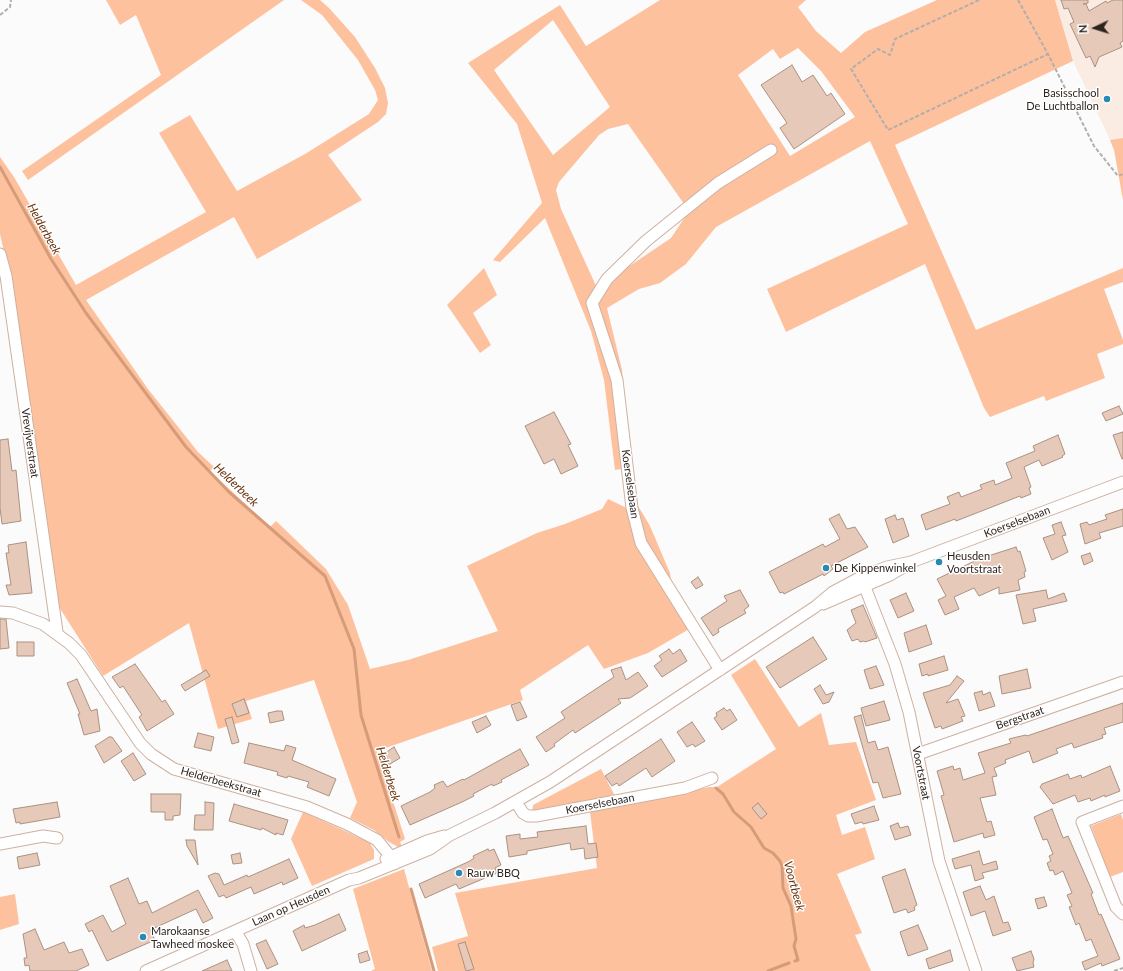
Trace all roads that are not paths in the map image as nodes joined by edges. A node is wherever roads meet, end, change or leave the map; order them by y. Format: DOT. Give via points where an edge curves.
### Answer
graph roads {
  1 [pos="771,150"];
  2 [pos="0,254"];
  3 [pos="3,276"];
  4 [pos="1123,482"];
  5 [pos="863,582"];
  6 [pos="0,612"];
  7 [pos="57,632"];
  8 [pos="720,670"];
  9 [pos="1123,682"];
  10 [pos="918,754"];
  11 [pos="712,778"];
  12 [pos="516,802"];
  13 [pos="1123,806"];
  14 [pos="57,838"];
  15 [pos="0,844"];
  16 [pos="393,860"];
  17 [pos="1123,914"];
  18 [pos="235,931"];
  19 [pos="146,971"];
  20 [pos="251,971"];
  21 [pos="976,971"];
  1 -- 8 [label="street, Koerselsebaan" via="718,183 646,241 607,279 592,303 617,380 632,508 641,543"];
  2 -- 3 [label="street, Vrevijverstraat"];
  3 -- 7 [label="street, Vrevijverstraat"];
  4 -- 5 [label="street, Koerselsebaan" via="911,562 887,568"];
  5 -- 8 [label="street, Koerselsebaan" via="833,592 815,607"];
  5 -- 10 [label="street, Voortstraat" via="895,664"];
  6 -- 7 [label="street, Helderbeekstraat" via="28,618"];
  7 -- 16 [label="street, Helderbeekstraat" via="81,655 132,732 151,754 174,769 307,807 347,824 377,840"];
  8 -- 12 [label="street, Koerselsebaan"];
  9 -- 10 [label="street, Bergstraat"];
  10 -- 21 [label="street, Voortstraat" via="939,861"];
  11 -- 12 [label="street, Koerselsebaan" via="685,788 536,816 523,814"];
  12 -- 16 [label="street, Koerselsebaan" via="450,835 427,840"];
  13 -- 17 [label="street" via="1082,822 1116,907"];
  14 -- 15 [label="street" via="43,836"];
  16 -- 18 [label="street, Laan op Heusden" via="358,872 349,880"];
  18 -- 19 [label="street, Laan op Heusden"];
  18 -- 20 [label="street" via="243,944"];
}
